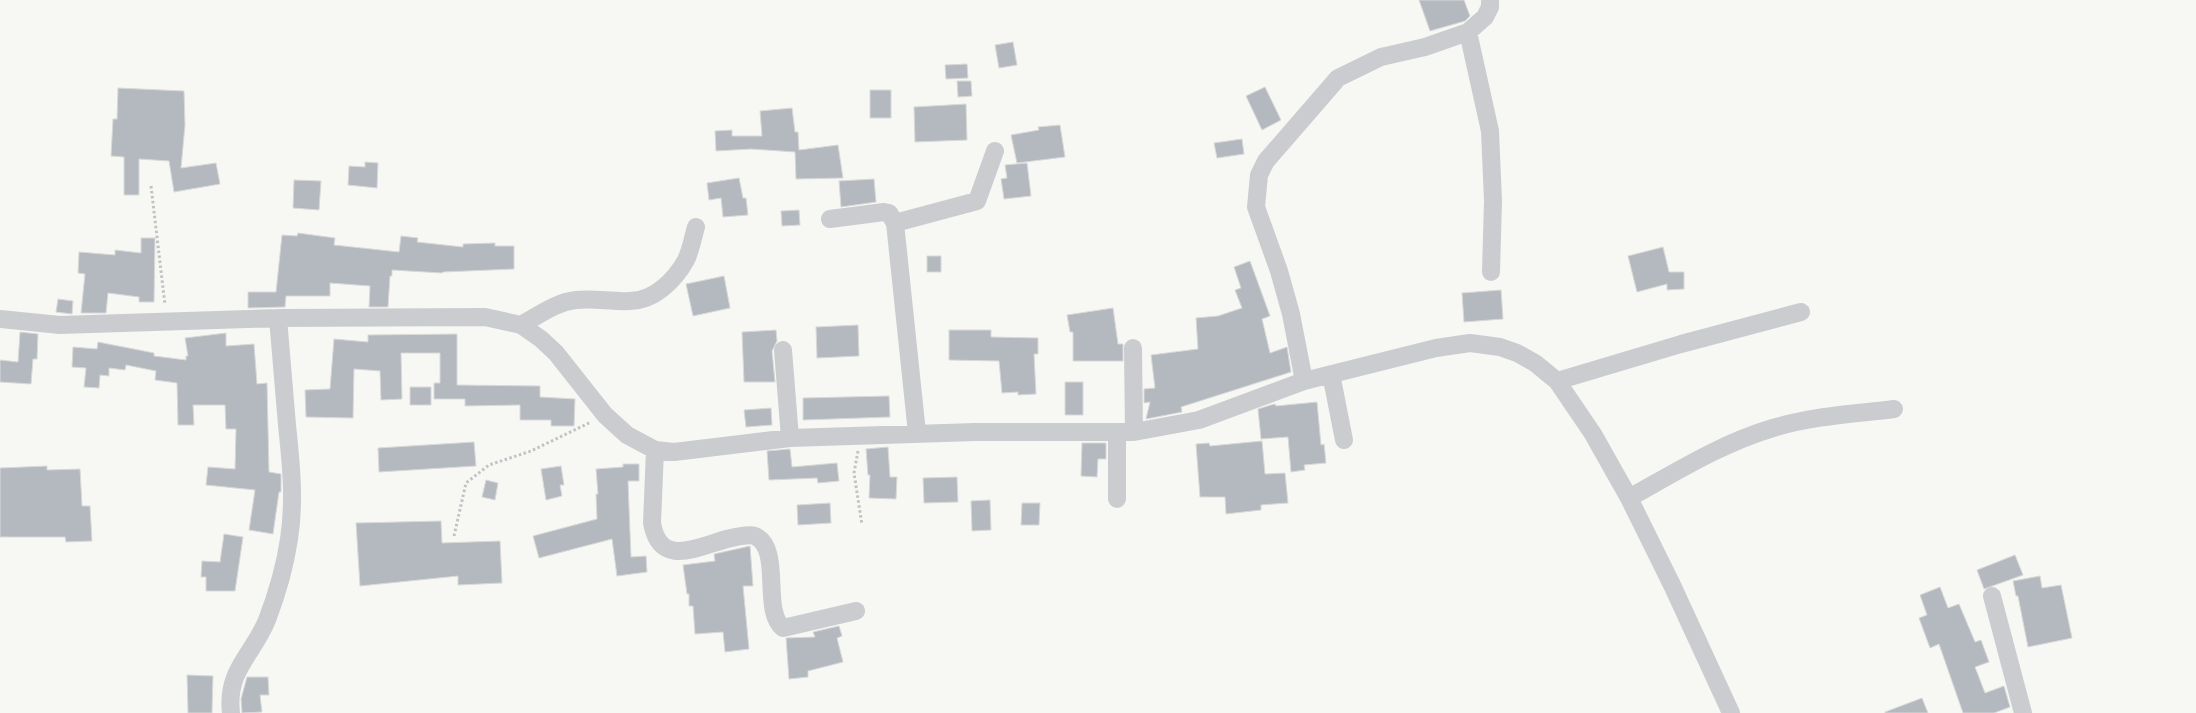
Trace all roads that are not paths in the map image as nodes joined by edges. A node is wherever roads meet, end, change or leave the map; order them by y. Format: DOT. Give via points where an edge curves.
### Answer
graph roads {
  1 [pos="1490,0"];
  2 [pos="1468,32"];
  3 [pos="995,151"];
  4 [pos="830,219"];
  5 [pos="895,223"];
  6 [pos="696,227"];
  7 [pos="1492,272"];
  8 [pos="1801,312"];
  9 [pos="278,318"];
  10 [pos="0,319"];
  11 [pos="520,325"];
  12 [pos="1133,348"];
  13 [pos="783,350"];
  14 [pos="1331,374"];
  15 [pos="1304,381"];
  16 [pos="1557,381"];
  17 [pos="1894,409"];
  18 [pos="1117,432"];
  19 [pos="1134,432"];
  20 [pos="916,434"];
  21 [pos="790,438"];
  22 [pos="1344,440"];
  23 [pos="654,450"];
  24 [pos="1629,498"];
  25 [pos="1117,499"];
  26 [pos="1992,596"];
  27 [pos="856,611"];
  28 [pos="231,713"];
  29 [pos="1731,713"];
  30 [pos="2023,713"];
  1 -- 2 [label="street" via="1485,18"];
  2 -- 7 [label="street" via="1490,131"];
  2 -- 15 [label="street" via="1426,47 1381,57 1338,78 1266,161 1259,175 1256,207 1282,279"];
  3 -- 5 [label="street" via="977,201"];
  4 -- 5 [label="street" via="884,212 889,213"];
  5 -- 20 [label="street"];
  6 -- 11 [label="street" via="687,258 662,289 631,302 574,300 557,305"];
  8 -- 16 [label="street"];
  9 -- 10 [label="street" via="60,325"];
  9 -- 11 [label="street" via="484,316"];
  9 -- 28 [label="street" via="292,470 289,539 266,622 237,669 231,686"];
  11 -- 23 [label="street" via="556,354 605,415 627,435"];
  12 -- 19 [label="street"];
  13 -- 21 [label="street"];
  14 -- 15 [label="street"];
  14 -- 16 [label="street" via="1436,348 1470,344 1500,347 1517,353"];
  14 -- 22 [label="street"];
  15 -- 19 [label="street" via="1199,420"];
  16 -- 24 [label="street" via="1594,434"];
  17 -- 24 [label="street" via="1807,420 1774,428 1730,444"];
  18 -- 19 [label="street"];
  18 -- 20 [label="street"];
  18 -- 25 [label="street"];
  20 -- 21 [label="street"];
  21 -- 23 [label="street" via="674,452"];
  23 -- 27 [label="street" via="652,523 654,534 666,549 683,552 729,538 754,536 768,555 775,619 783,628"];
  24 -- 29 [label="street"];
  26 -- 30 [label="street"];
}
